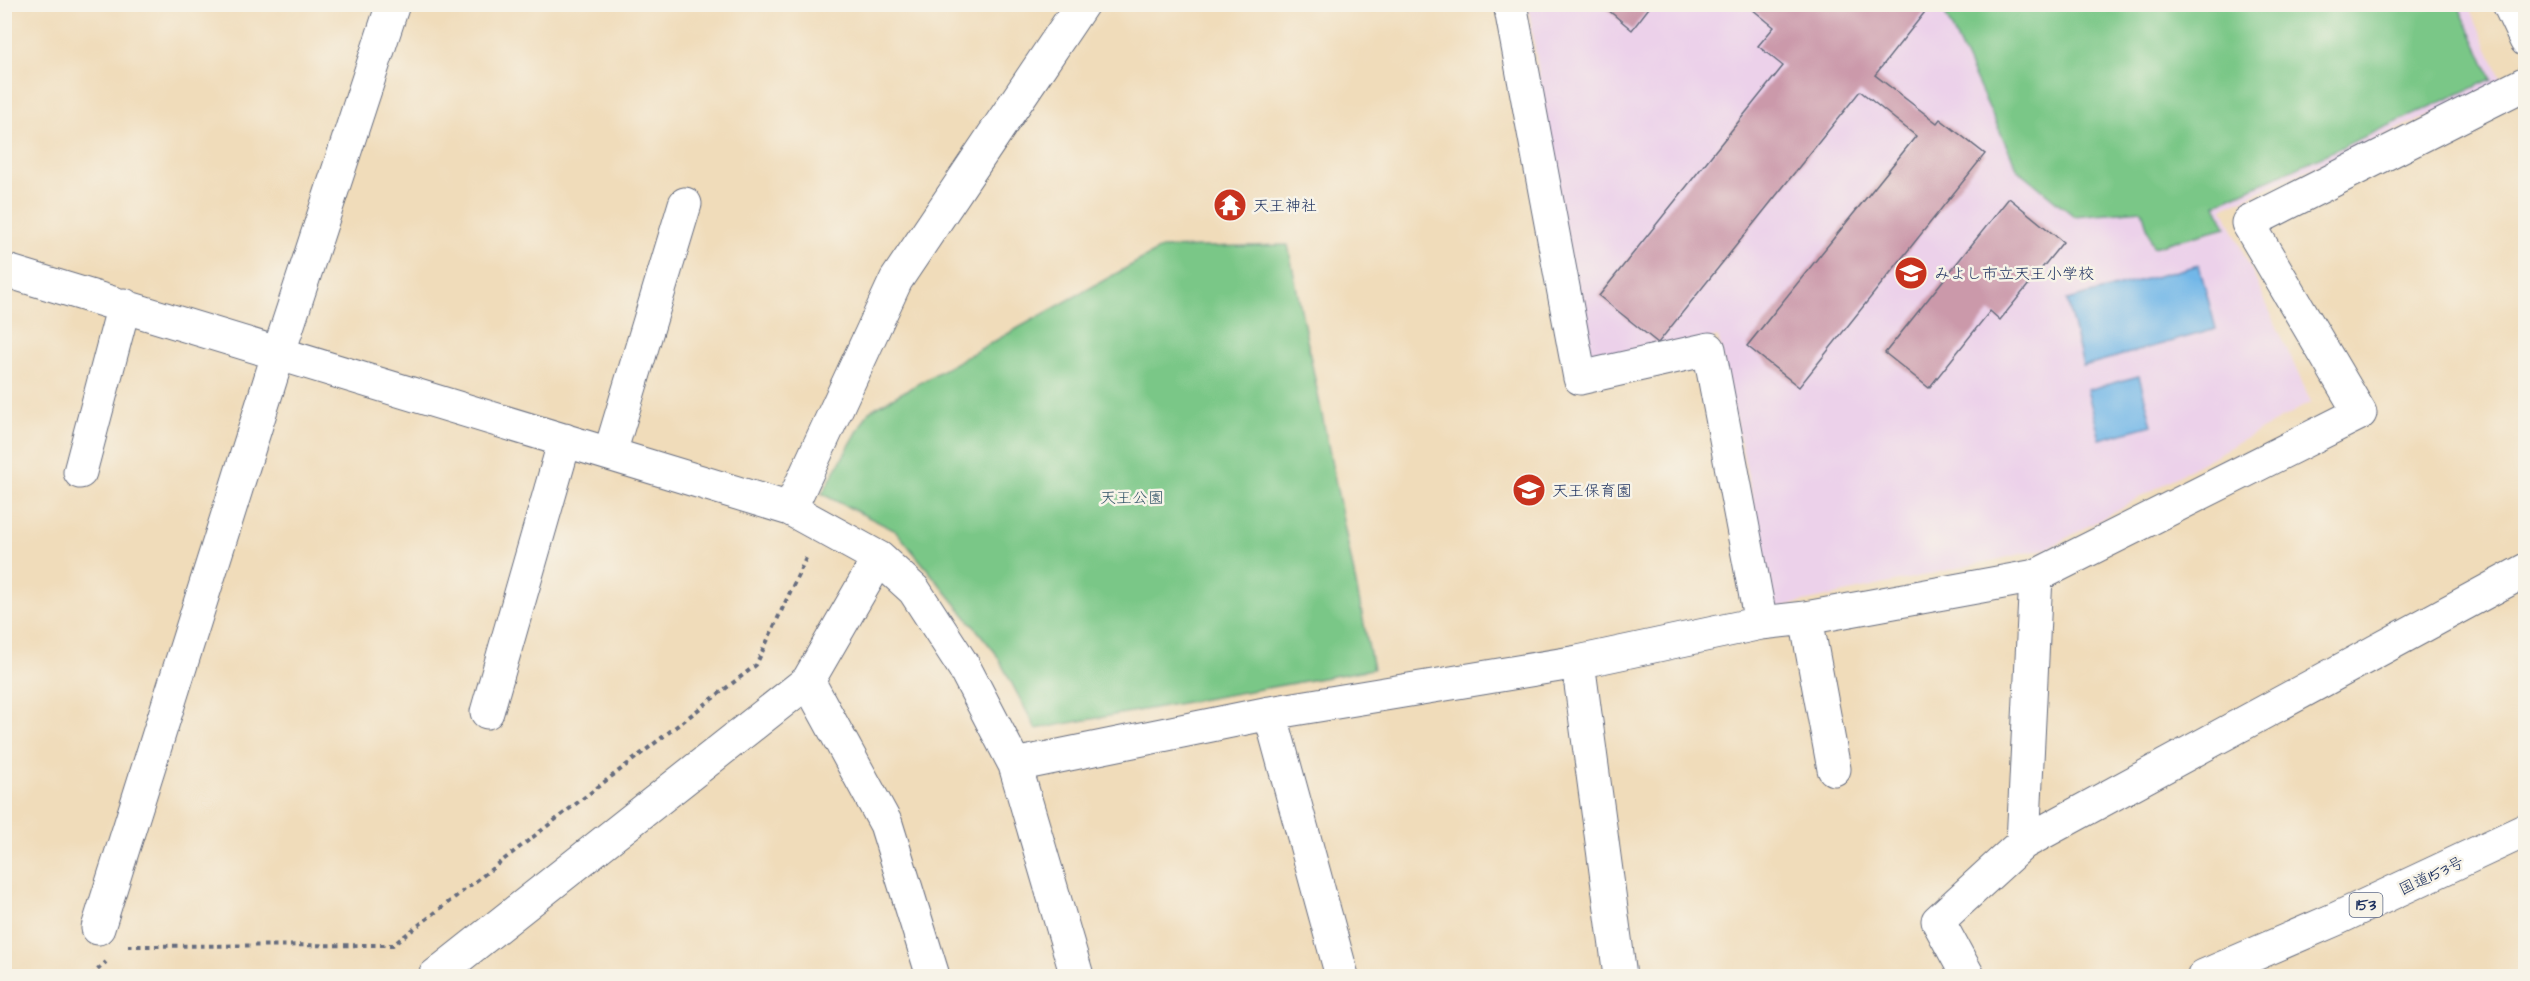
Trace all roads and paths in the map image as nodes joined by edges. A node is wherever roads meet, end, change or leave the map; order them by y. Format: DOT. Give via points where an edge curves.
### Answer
graph roads {
  1 [pos="393,4"];
  2 [pos="1082,4"];
  3 [pos="1510,4"];
  4 [pos="2509,4"];
  5 [pos="2526,40"];
  6 [pos="2526,83"];
  7 [pos="685,204"];
  8 [pos="4,270"];
  9 [pos="124,306"];
  10 [pos="279,352"];
  11 [pos="565,440"];
  12 [pos="610,453"];
  13 [pos="80,472"];
  14 [pos="790,509"];
  15 [pos="821,526"];
  16 [pos="879,558"];
  17 [pos="2526,570"];
  18 [pos="2036,576"];
  19 [pos="1806,618"];
  20 [pos="1761,623"];
  21 [pos="1578,662"];
  22 [pos="808,681"];
  23 [pos="487,712"];
  24 [pos="1270,713"];
  25 [pos="1015,765"];
  26 [pos="1834,769"];
  27 [pos="2526,830"];
  28 [pos="2023,843"];
  29 [pos="2526,850"];
  30 [pos="2336,920"];
  31 [pos="112,943"];
  32 [pos="91,976"];
  33 [pos="435,976"];
  34 [pos="933,976"];
  35 [pos="1077,976"];
  36 [pos="1342,976"];
  37 [pos="1620,976"];
  38 [pos="1968,976"];
  39 [pos="2205,976"];
  1 -- 10 [label="main road"];
  2 -- 14 [label="main road" via="896,280"];
  3 -- 20 [label="main road" via="1580,378 1709,350"];
  4 -- 5 [label="main road"];
  6 -- 18 [label="main road" via="2248,223 2360,412"];
  7 -- 12 [label="main road"];
  8 -- 9 [label="main road"];
  9 -- 10 [label="main road"];
  9 -- 13 [label="main road"];
  10 -- 11 [label="main road"];
  10 -- 31 [label="main road"];
  11 -- 12 [label="main road"];
  11 -- 23 [label="main road"];
  12 -- 14 [label="main road"];
  14 -- 15 [label="main road"];
  15 -- 16 [label="main road"];
  15 -- 31 [label="path" via="756,665 393,945"];
  16 -- 22 [label="main road"];
  16 -- 25 [label="main road" via="914,590 964,668"];
  17 -- 28 [label="main road"];
  18 -- 19 [label="main road"];
  18 -- 28 [label="main road"];
  19 -- 20 [label="main road"];
  19 -- 26 [label="main road"];
  20 -- 21 [label="main road"];
  21 -- 24 [label="main road"];
  21 -- 37 [label="main road"];
  22 -- 33 [label="main road"];
  22 -- 34 [label="main road" via="886,824"];
  24 -- 25 [label="main road"];
  24 -- 36 [label="main road"];
  25 -- 35 [label="main road"];
  27 -- 30 [label="main road, 国道153号 / 153"];
  28 -- 38 [label="main road" via="1938,921"];
  29 -- 30 [label="main road, 153"];
  30 -- 39 [label="main road, 国道153号 / 153"];
  31 -- 32 [label="path"];
}
